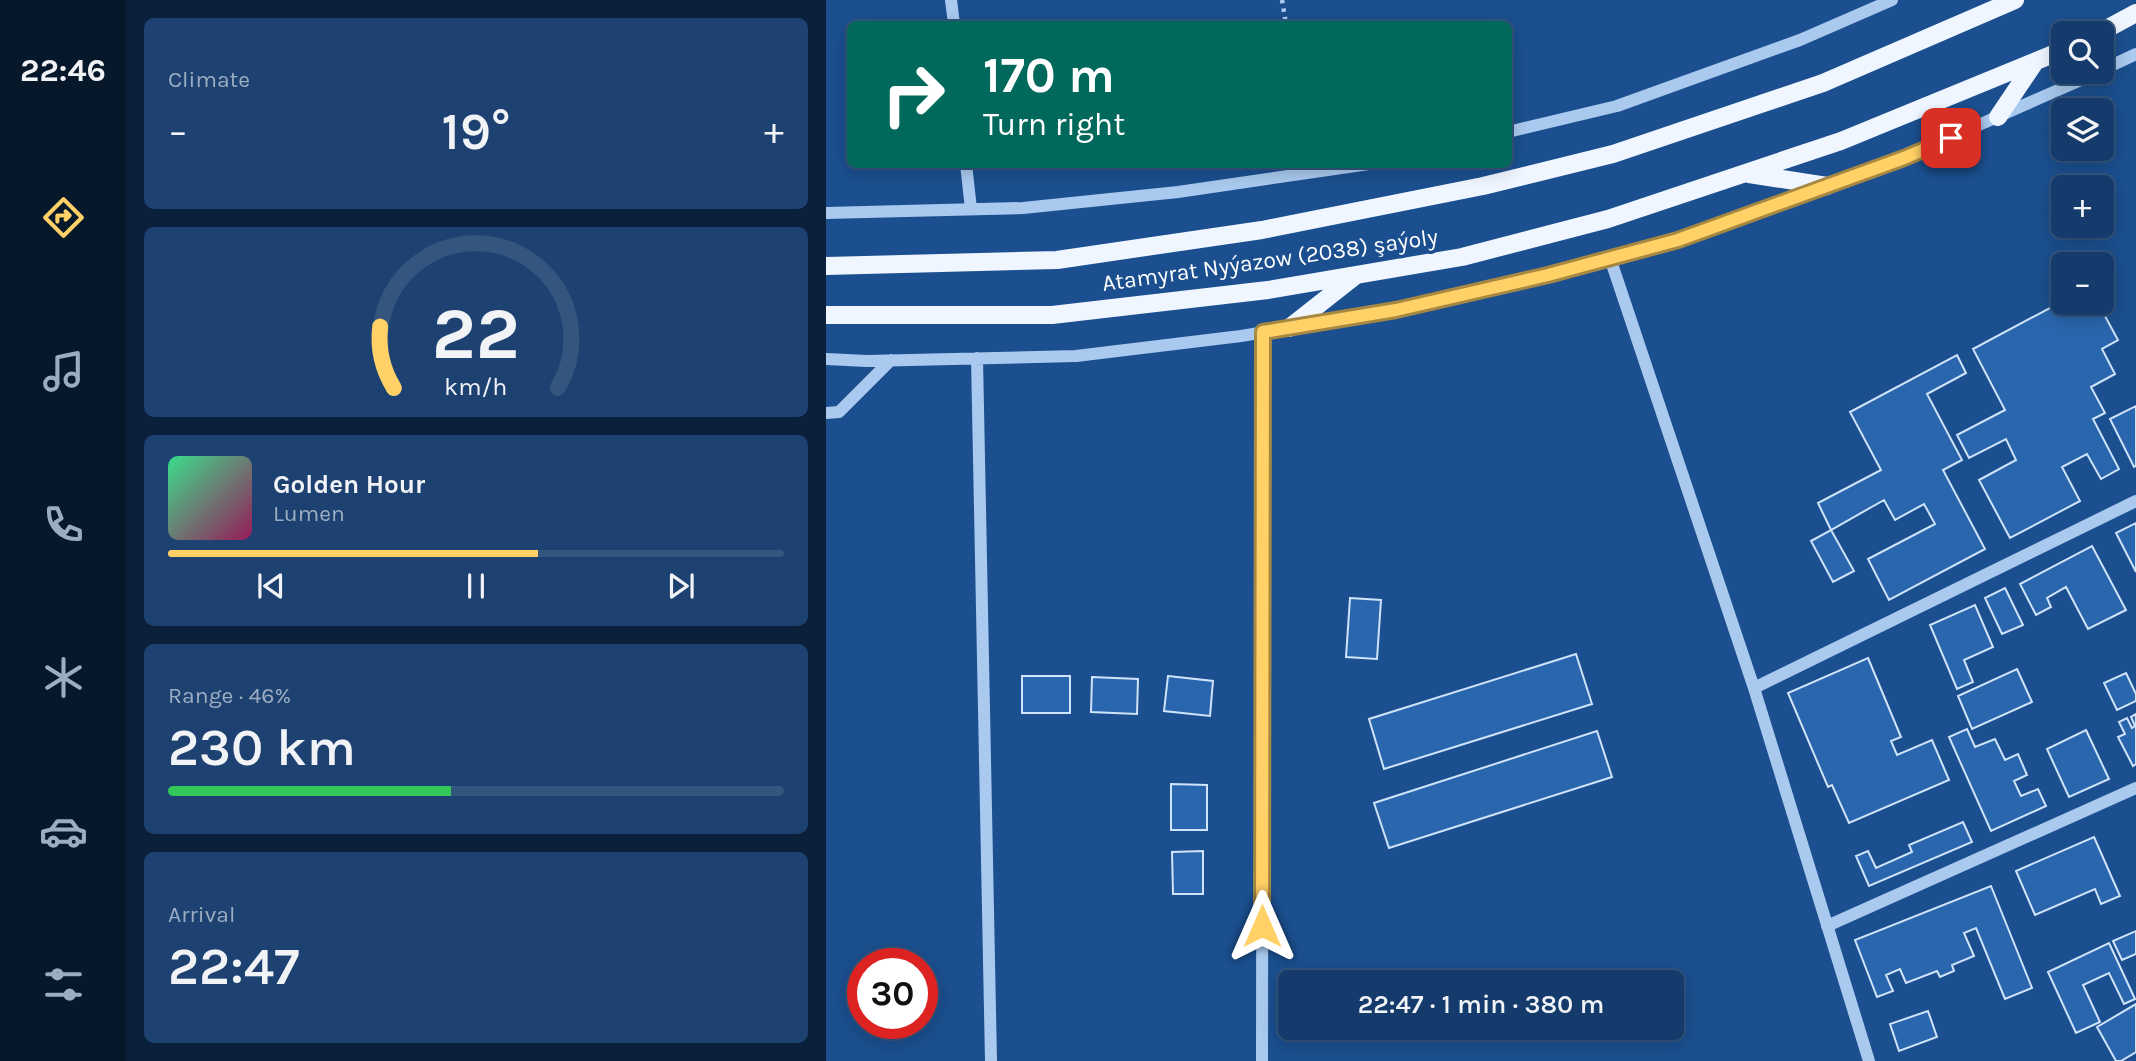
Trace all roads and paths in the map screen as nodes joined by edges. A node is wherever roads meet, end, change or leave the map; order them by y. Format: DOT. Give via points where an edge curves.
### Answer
graph roads {
  1 [pos="951,0"];
  2 [pos="1282,0"];
  3 [pos="1892,0"];
  4 [pos="2015,0"];
  5 [pos="2136,13"];
  6 [pos="954,21"];
  7 [pos="1286,21"];
  8 [pos="2114,25"];
  9 [pos="2136,54"];
  10 [pos="2051,55"];
  11 [pos="2035,62"];
  12 [pos="2114,64"];
  13 [pos="2071,84"];
  14 [pos="1997,117"];
  15 [pos="1512,131"];
  16 [pos="967,168"];
  17 [pos="1343,168"];
  18 [pos="1745,173"];
  19 [pos="1827,186"];
  20 [pos="971,209"];
  21 [pos="826,213"];
  22 [pos="1610,258"];
  23 [pos="826,267"];
  24 [pos="1357,275"];
  25 [pos="826,315"];
  26 [pos="1289,328"];
  27 [pos="1263,332"];
  28 [pos="977,358"];
  29 [pos="826,359"];
  30 [pos="891,360"];
  31 [pos="826,414"];
  32 [pos="2136,501"];
  33 [pos="1754,688"];
  34 [pos="2136,788"];
  35 [pos="1828,926"];
  36 [pos="991,1061"];
  37 [pos="1262,1061"];
  38 [pos="1870,1061"];
  1 -- 6 [label="street"];
  2 -- 7 [label="path"];
  3 -- 15 [label="street" via="1800,40 1617,106"];
  4 -- 23 [label="main road, Atamyrat Nyýazow (2038) şaýoly" via="1823,83 1613,154 1483,186 1262,230 1057,260"];
  5 -- 8 [label="main road"];
  9 -- 12 [label="street"];
  10 -- 11 [label="main road, Atamyrat Nyýazow (2038) şaýoly"];
  11 -- 14 [label="main road"];
  11 -- 18 [label="main road, Atamyrat Nyýazow (2038) şaýoly" via="1841,141"];
  13 -- 14 [label="street"];
  14 -- 19 [label="street"];
  16 -- 20 [label="street"];
  17 -- 20 [label="street" via="1178,192"];
  18 -- 19 [label="main road"];
  18 -- 24 [label="main road, Atamyrat Nyýazow (2038) şaýoly" via="1595,222 1462,257"];
  19 -- 22 [label="street" via="1678,240"];
  20 -- 21 [label="street"];
  22 -- 26 [label="street" via="1396,310"];
  22 -- 33 [label="street"];
  24 -- 25 [label="main road, Atamyrat Nyýazow (2038) şaýoly" via="1052,315"];
  24 -- 26 [label="main road"];
  26 -- 27 [label="street"];
  27 -- 28 [label="street" via="1076,356"];
  27 -- 37 [label="street"];
  28 -- 30 [label="street"];
  28 -- 36 [label="street"];
  29 -- 30 [label="street"];
  30 -- 31 [label="street" via="839,412"];
  32 -- 33 [label="street"];
  33 -- 35 [label="street"];
  34 -- 35 [label="street"];
  35 -- 38 [label="street"];
}
